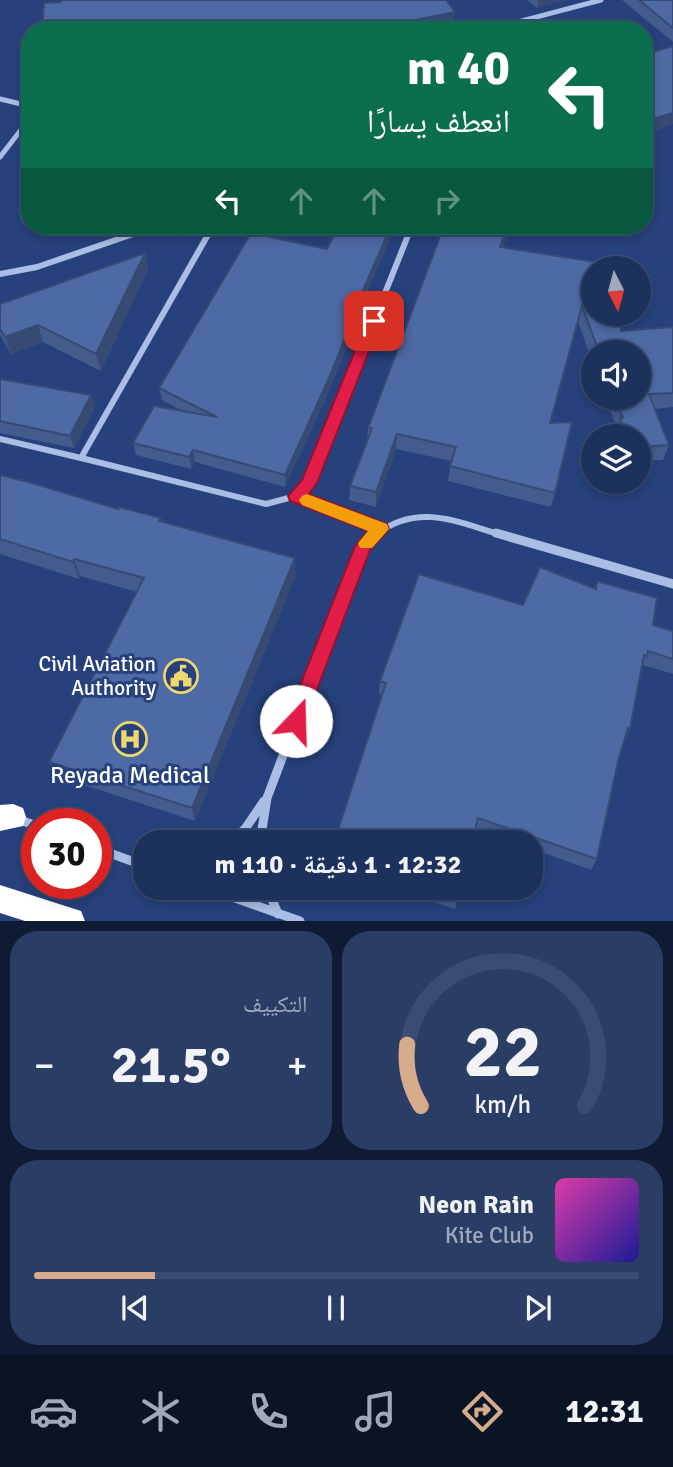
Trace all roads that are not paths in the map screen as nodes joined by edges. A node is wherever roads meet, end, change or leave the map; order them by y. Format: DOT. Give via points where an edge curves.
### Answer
graph roads {
  1 [pos="601,0"];
  2 [pos="520,21"];
  3 [pos="0,99"];
  4 [pos="21,104"];
  5 [pos="21,130"];
  6 [pos="0,157"];
  7 [pos="129,235"];
  8 [pos="208,235"];
  9 [pos="408,235"];
  10 [pos="0,274"];
  11 [pos="0,439"];
  12 [pos="81,458"];
  13 [pos="296,496"];
  14 [pos="381,529"];
  15 [pos="673,584"];
  16 [pos="267,798"];
  17 [pos="244,830"];
  18 [pos="261,830"];
  19 [pos="112,854"];
  20 [pos="133,862"];
  21 [pos="0,899"];
  22 [pos="240,900"];
  23 [pos="272,900"];
  24 [pos="278,914"];
  25 [pos="71,921"];
  26 [pos="300,921"];
  1 -- 2 [label="street"];
  3 -- 4 [label="street"];
  5 -- 6 [label="street"];
  7 -- 10 [label="street" via="37,267"];
  8 -- 12 [label="street"];
  9 -- 13 [label="street" via="309,483"];
  11 -- 12 [label="street"];
  12 -- 13 [label="street" via="266,504"];
  13 -- 14 [label="street"];
  14 -- 15 [label="street" via="405,518 433,515"];
  14 -- 16 [label="street" via="363,546"];
  16 -- 17 [label="street"];
  16 -- 18 [label="street"];
  19 -- 20 [label="street"];
  21 -- 25 [label="highway"];
  22 -- 24 [label="street"];
  23 -- 24 [label="street"];
  24 -- 26 [label="street"];
}
